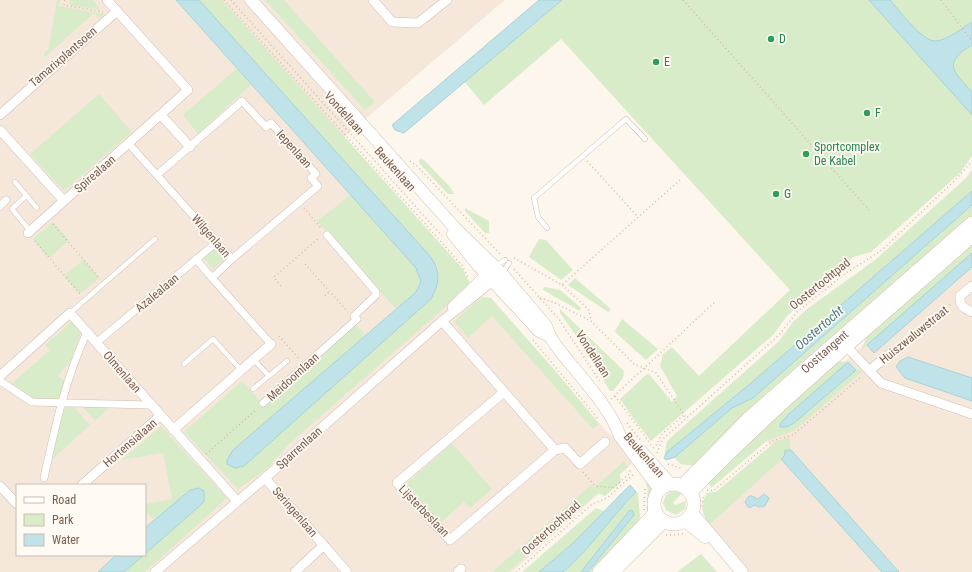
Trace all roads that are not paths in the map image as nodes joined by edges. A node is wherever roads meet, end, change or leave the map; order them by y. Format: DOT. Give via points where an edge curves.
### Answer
graph roads {
  1 [pos="107,0"];
  2 [pos="243,0"];
  3 [pos="251,0"];
  4 [pos="373,0"];
  5 [pos="446,0"];
  6 [pos="115,12"];
  7 [pos="0,115"];
  8 [pos="161,115"];
  9 [pos="0,130"];
  10 [pos="645,139"];
  11 [pos="129,144"];
  12 [pos="190,147"];
  13 [pos="157,175"];
  14 [pos="15,182"];
  15 [pos="26,196"];
  16 [pos="6,200"];
  17 [pos="64,201"];
  18 [pos="0,206"];
  19 [pos="37,208"];
  20 [pos="972,223"];
  21 [pos="547,228"];
  22 [pos="29,232"];
  23 [pos="327,235"];
  24 [pos="972,236"];
  25 [pos="155,239"];
  26 [pos="217,242"];
  27 [pos="196,259"];
  28 [pos="232,259"];
  29 [pos="500,269"];
  30 [pos="212,278"];
  31 [pos="972,286"];
  32 [pos="972,312"];
  33 [pos="70,313"];
  34 [pos="442,321"];
  35 [pos="87,332"];
  36 [pos="96,343"];
  37 [pos="271,344"];
  38 [pos="846,346"];
  39 [pos="891,353"];
  40 [pos="254,360"];
  41 [pos="287,361"];
  42 [pos="184,364"];
  43 [pos="241,370"];
  44 [pos="870,370"];
  45 [pos="0,376"];
  46 [pos="268,376"];
  47 [pos="0,380"];
  48 [pos="253,389"];
  49 [pos="504,392"];
  50 [pos="60,403"];
  51 [pos="263,403"];
  52 [pos="150,405"];
  53 [pos="972,414"];
  54 [pos="160,416"];
  55 [pos="173,430"];
  56 [pos="605,442"];
  57 [pos="555,450"];
  58 [pos="44,478"];
  59 [pos="265,478"];
  60 [pos="702,481"];
  61 [pos="83,484"];
  62 [pos="0,486"];
  63 [pos="676,488"];
  64 [pos="237,501"];
  65 [pos="16,503"];
  66 [pos="693,514"];
  67 [pos="655,516"];
  68 [pos="324,545"];
  69 [pos="155,572"];
  70 [pos="295,572"];
  71 [pos="347,572"];
  72 [pos="599,572"];
  73 [pos="614,572"];
  74 [pos="742,572"];
  1 -- 6 [label="street"];
  2 -- 29 [label="street, Beukenlaan" via="449,229"];
  3 -- 29 [label="street, Beukenlaan" via="455,228"];
  4 -- 5 [label="street" via="392,22 418,23"];
  6 -- 7 [label="street, Tamarixplantsoen"];
  6 -- 8 [label="street, Spirealaan" via="188,90"];
  8 -- 11 [label="street, Spirealaan"];
  8 -- 12 [label="street"];
  9 -- 17 [label="street"];
  10 -- 21 [label="lane" via="626,119 534,198 538,217"];
  11 -- 13 [label="street, Wilgenlaan"];
  11 -- 17 [label="street, Spirealaan"];
  12 -- 13 [label="street"];
  12 -- 28 [label="street, Iepenlaan" via="242,101 266,127 271,123 316,174 311,178 318,186"];
  13 -- 26 [label="street, Wilgenlaan"];
  14 -- 15 [label="lane"];
  15 -- 19 [label="lane"];
  15 -- 22 [label="lane" via="12,209"];
  16 -- 18 [label="street"];
  17 -- 22 [label="street, Spirealaan"];
  20 -- 60 [label="main road, Oosttangent" via="748,419"];
  23 -- 51 [label="street, Meidoornlaan" via="376,292 375,297 354,316 357,319"];
  24 -- 38 [label="main road, Oosttangent"];
  25 -- 33 [label="lane"];
  26 -- 27 [label="street, Azalealaan"];
  26 -- 28 [label="street, Wilgenlaan"];
  27 -- 30 [label="street"];
  27 -- 36 [label="street, Azalealaan"];
  28 -- 30 [label="street, Wilgenlaan"];
  29 -- 34 [label="street, Sparrenlaan" via="452,307"];
  29 -- 63 [label="street, Beukenlaan" via="546,326 548,336 620,422 653,468"];
  30 -- 37 [label="street"];
  31 -- 32 [label="street, Huiszwaluwstraat" via="960,296 961,305"];
  33 -- 35 [label="street, Olmenlaan"];
  33 -- 45 [label="street"];
  34 -- 49 [label="street"];
  34 -- 59 [label="street, Sparrenlaan"];
  35 -- 36 [label="street, Olmenlaan"];
  35 -- 50 [label="street" via="73,363"];
  36 -- 52 [label="street, Olmenlaan"];
  37 -- 40 [label="street"];
  38 -- 44 [label="street"];
  38 -- 60 [label="main road, Oosttangent" via="735,446"];
  39 -- 44 [label="street, Huiszwaluwstraat"];
  40 -- 43 [label="street"];
  40 -- 46 [label="lane"];
  41 -- 46 [label="lane"];
  42 -- 43 [label="lane" via="213,338"];
  43 -- 55 [label="street"];
  44 -- 53 [label="street" via="881,383"];
  46 -- 48 [label="lane"];
  47 -- 50 [label="street" via="32,402"];
  49 -- 57 [label="street"];
  49 -- 57 [label="street, Lijsterbeslaan" via="397,483 450,540"];
  50 -- 52 [label="street"];
  50 -- 58 [label="street"];
  52 -- 54 [label="street, Olmenlaan"];
  54 -- 55 [label="street, Olmenlaan"];
  54 -- 61 [label="street, Hortensialaan"];
  55 -- 64 [label="street, Olmenlaan"];
  56 -- 57 [label="street" via="580,464 565,448"];
  59 -- 64 [label="street, Sparrenlaan"];
  59 -- 68 [label="street, Seringenlaan"];
  60 -- 63 [label="main road, Oosttangent"];
  62 -- 65 [label="street"];
  63 -- 66 [label="main road" via="694,505"];
  63 -- 67 [label="main road" via="655,501"];
  64 -- 69 [label="street, Sparrenlaan"];
  66 -- 67 [label="main road" via="674,524"];
  66 -- 74 [label="street" via="704,535"];
  67 -- 72 [label="main road"];
  67 -- 73 [label="main road"];
  68 -- 70 [label="street, Seringenlaan"];
  68 -- 71 [label="street, Seringenlaan"];
}
